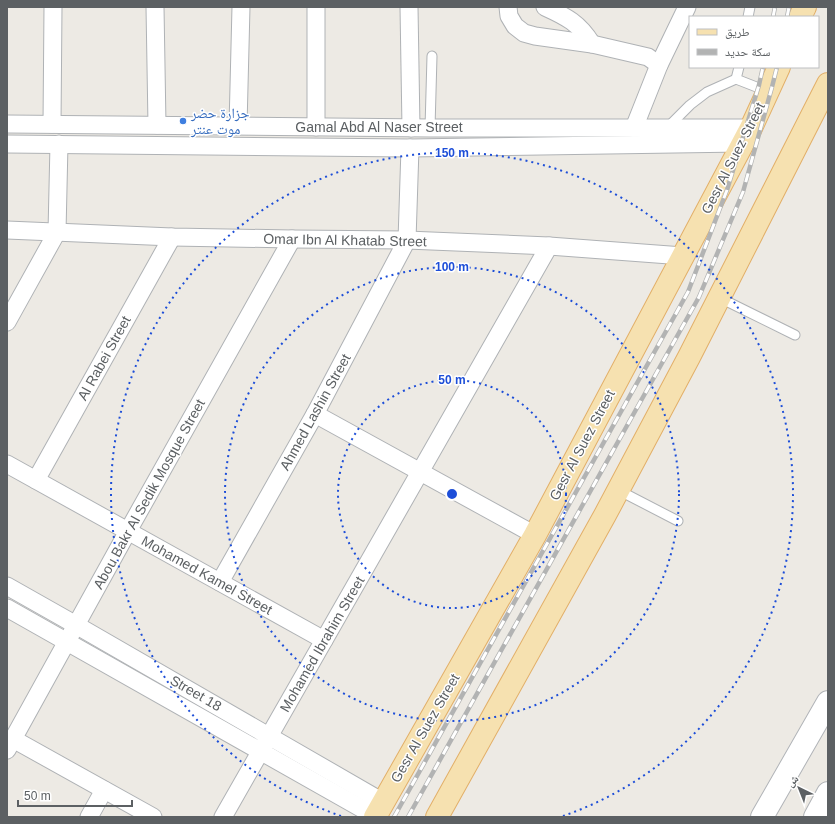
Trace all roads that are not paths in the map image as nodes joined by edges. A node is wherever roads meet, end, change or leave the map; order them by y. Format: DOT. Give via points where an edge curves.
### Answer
graph roads {
  1 [pos="53,7"];
  2 [pos="155,7"];
  3 [pos="241,7"];
  4 [pos="316,7"];
  5 [pos="409,7"];
  6 [pos="508,7"];
  7 [pos="544,7"];
  8 [pos="687,7"];
  9 [pos="805,7"];
  10 [pos="800,16"];
  11 [pos="592,44"];
  12 [pos="432,56"];
  13 [pos="659,65"];
  14 [pos="739,68"];
  15 [pos="779,68"];
  16 [pos="736,79"];
  17 [pos="828,84"];
  18 [pos="768,90"];
  19 [pos="7,124"];
  20 [pos="52,124"];
  21 [pos="157,125"];
  22 [pos="238,126"];
  23 [pos="316,127"];
  24 [pos="411,128"];
  25 [pos="430,128"];
  26 [pos="634,128"];
  27 [pos="667,129"];
  28 [pos="746,136"];
  29 [pos="7,144"];
  30 [pos="58,144"];
  31 [pos="410,148"];
  32 [pos="7,230"];
  33 [pos="57,232"];
  34 [pos="172,237"];
  35 [pos="292,239"];
  36 [pos="408,240"];
  37 [pos="549,246"];
  38 [pos="683,256"];
  39 [pos="720,298"];
  40 [pos="7,322"];
  41 [pos="795,335"];
  42 [pos="315,414"];
  43 [pos="7,464"];
  44 [pos="420,472"];
  45 [pos="36,480"];
  46 [pos="618,490"];
  47 [pos="678,521"];
  48 [pos="128,531"];
  49 [pos="534,535"];
  50 [pos="220,582"];
  51 [pos="7,586"];
  52 [pos="7,608"];
  53 [pos="76,625"];
  54 [pos="324,640"];
  55 [pos="67,642"];
  56 [pos="828,702"];
  57 [pos="270,736"];
  58 [pos="10,745"];
  59 [pos="261,751"];
  60 [pos="104,790"];
  61 [pos="828,793"];
  62 [pos="378,812"];
  63 [pos="89,817"];
  64 [pos="153,817"];
  65 [pos="223,817"];
  66 [pos="437,817"];
  67 [pos="762,817"];
  68 [pos="815,817"];
  1 -- 20 [label="street"];
  2 -- 21 [label="street"];
  3 -- 22 [label="street"];
  4 -- 23 [label="street"];
  5 -- 24 [label="street"];
  6 -- 11 [label="street" via="509,16 515,26 524,33"];
  7 -- 11 [label="street" via="569,19 586,34"];
  8 -- 13 [label="street"];
  9 -- 10 [label="main road"];
  11 -- 13 [label="street" via="648,57"];
  12 -- 25 [label="lane"];
  13 -- 26 [label="street"];
  14 -- 16 [label="lane"];
  15 -- 18 [label="main road, Gesr Al Suez Street"];
  16 -- 18 [label="lane"];
  16 -- 27 [label="lane" via="707,92 690,105"];
  17 -- 39 [label="main road"];
  18 -- 28 [label="main road, Gesr Al Suez Street"];
  19 -- 20 [label="street, Gamal Abd Al Naser Street"];
  20 -- 21 [label="street, Gamal Abd Al Naser Street"];
  21 -- 22 [label="street, Gamal Abd Al Naser Street"];
  22 -- 23 [label="street, Gamal Abd Al Naser Street"];
  23 -- 24 [label="street, Gamal Abd Al Naser Street"];
  24 -- 25 [label="street, Gamal Abd Al Naser Street"];
  25 -- 26 [label="street, Gamal Abd Al Naser Street"];
  26 -- 27 [label="street, Gamal Abd Al Naser Street"];
  27 -- 28 [label="street, Gamal Abd Al Naser Street"];
  28 -- 31 [label="street, Gamal Abd Al Naser Street"];
  28 -- 38 [label="main road, Gesr Al Suez Street"];
  29 -- 30 [label="street, Gamal Abd Al Naser Street"];
  30 -- 31 [label="street, Gamal Abd Al Naser Street"];
  30 -- 33 [label="street"];
  31 -- 36 [label="street"];
  32 -- 33 [label="street, Omar Ibn Al Khatab Street"];
  33 -- 34 [label="street, Omar Ibn Al Khatab Street"];
  33 -- 40 [label="street"];
  34 -- 35 [label="street, Omar Ibn Al Khatab Street"];
  34 -- 45 [label="street, Al Rabei Street"];
  35 -- 36 [label="street, Omar Ibn Al Khatab Street"];
  35 -- 48 [label="street, Abou Bakr Al Sedik Mosque Street"];
  36 -- 37 [label="street, Omar Ibn Al Khatab Street"];
  36 -- 42 [label="street, Ahmed Lashin Street"];
  37 -- 38 [label="street, Omar Ibn Al Khatab Street"];
  37 -- 44 [label="street, Mohamed Ibrahim Street"];
  38 -- 49 [label="main road, Gesr Al Suez Street"];
  39 -- 41 [label="lane"];
  39 -- 46 [label="main road"];
  42 -- 44 [label="street"];
  42 -- 50 [label="street, Ahmed Lashin Street"];
  43 -- 45 [label="street, Mohamed Kamel Street"];
  44 -- 49 [label="street"];
  44 -- 54 [label="street, Mohamed Ibrahim Street"];
  45 -- 48 [label="street, Mohamed Kamel Street"];
  46 -- 47 [label="lane"];
  46 -- 66 [label="main road"];
  48 -- 50 [label="street, Mohamed Kamel Street"];
  48 -- 53 [label="street, Abou Bakr Al Sedik Mosque Street"];
  49 -- 62 [label="main road, Gesr Al Suez Street"];
  50 -- 54 [label="street, Mohamed Kamel Street"];
  51 -- 53 [label="street, Street 18"];
  52 -- 55 [label="street, Street 18"];
  53 -- 55 [label="street, Abou Bakr Al Sedik Mosque Street"];
  53 -- 57 [label="street, Street 18"];
  54 -- 57 [label="street, Mohamed Ibrahim Street"];
  55 -- 58 [label="street, Abou Bakr Al Sedik Mosque Street"];
  55 -- 59 [label="street, Street 18"];
  56 -- 67 [label="main road"];
  57 -- 59 [label="street, Mohamed Ibrahim Street"];
  57 -- 62 [label="street, Street 18"];
  58 -- 60 [label="street"];
  59 -- 62 [label="street, Street 18"];
  59 -- 65 [label="street, Mohamed Ibrahim Street"];
  60 -- 63 [label="street"];
  60 -- 64 [label="street"];
  61 -- 68 [label="main road"];
}
